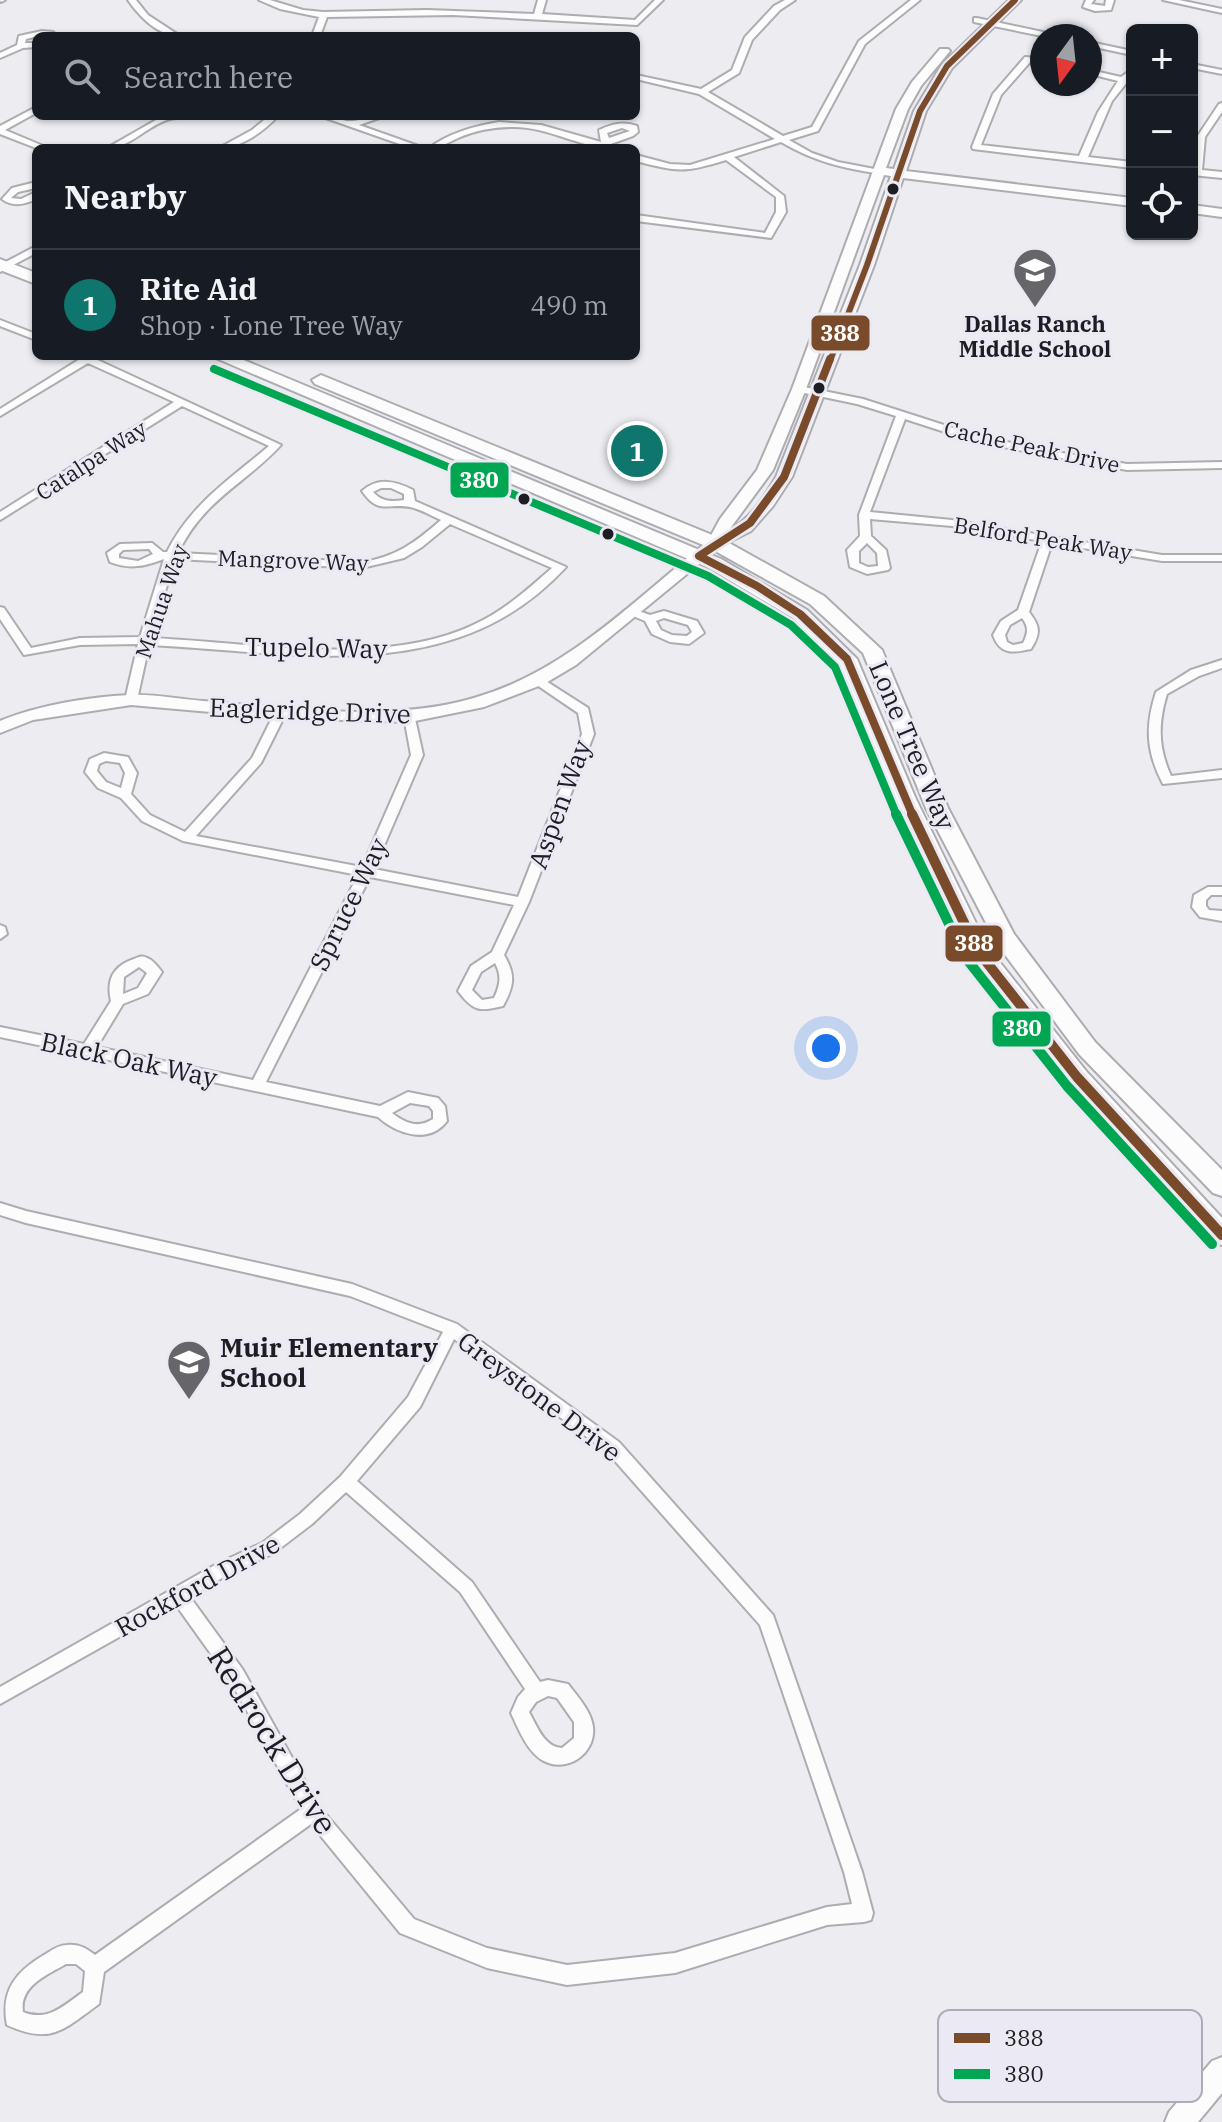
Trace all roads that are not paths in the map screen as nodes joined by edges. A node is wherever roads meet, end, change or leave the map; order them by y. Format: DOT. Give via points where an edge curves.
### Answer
graph roads {
  1 [pos="132,0"];
  2 [pos="263,0"];
  3 [pos="542,0"];
  4 [pos="659,0"];
  5 [pos="791,0"];
  6 [pos="916,0"];
  7 [pos="998,0"];
  8 [pos="1015,0"];
  9 [pos="1090,0"];
  10 [pos="1110,0"];
  11 [pos="1167,0"];
  12 [pos="1222,11"];
  13 [pos="323,16"];
  14 [pos="537,18"];
  15 [pos="977,20"];
  16 [pos="991,23"];
  17 [pos="1030,31"];
  18 [pos="169,32"];
  19 [pos="317,32"];
  20 [pos="32,35"];
  21 [pos="32,45"];
  22 [pos="21,46"];
  23 [pos="1102,47"];
  24 [pos="1126,52"];
  25 [pos="0,56"];
  26 [pos="1030,59"];
  27 [pos="1198,67"];
  28 [pos="1222,72"];
  29 [pos="1102,75"];
  30 [pos="1126,76"];
  31 [pos="640,78"];
  32 [pos="1122,80"];
  33 [pos="702,92"];
  34 [pos="1222,106"];
  35 [pos="32,112"];
  36 [pos="162,120"];
  37 [pos="269,120"];
  38 [pos="358,120"];
  39 [pos="1210,123"];
  40 [pos="1222,126"];
  41 [pos="0,130"];
  42 [pos="784,139"];
  43 [pos="34,144"];
  44 [pos="118,144"];
  45 [pos="231,144"];
  46 [pos="411,144"];
  47 [pos="440,144"];
  48 [pos="602,144"];
  49 [pos="729,158"];
  50 [pos="640,159"];
  51 [pos="1082,160"];
  52 [pos="1126,164"];
  53 [pos="1195,168"];
  54 [pos="881,171"];
  55 [pos="1198,172"];
  56 [pos="897,173"];
  57 [pos="1222,175"];
  58 [pos="32,186"];
  59 [pos="32,198"];
  60 [pos="1126,201"];
  61 [pos="1198,210"];
  62 [pos="1222,213"];
  63 [pos="862,217"];
  64 [pos="640,219"];
  65 [pos="0,248"];
  66 [pos="31,256"];
  67 [pos="867,265"];
  68 [pos="1,266"];
  69 [pos="32,278"];
  70 [pos="1,322"];
  71 [pos="32,335"];
  72 [pos="80,360"];
  73 [pos="90,360"];
  74 [pos="229,360"];
  75 [pos="272,360"];
  76 [pos="799,389"];
  77 [pos="816,392"];
  78 [pos="181,402"];
  79 [pos="0,413"];
  80 [pos="902,414"];
  81 [pos="368,418"];
  82 [pos="467,441"];
  83 [pos="1222,465"];
  84 [pos="410,503"];
  85 [pos="864,515"];
  86 [pos="0,517"];
  87 [pos="448,520"];
  88 [pos="866,537"];
  89 [pos="1048,540"];
  90 [pos="707,550"];
  91 [pos="166,555"];
  92 [pos="1222,558"];
  93 [pos="0,610"];
  94 [pos="630,611"];
  95 [pos="1023,612"];
  96 [pos="650,619"];
  97 [pos="145,641"];
  98 [pos="1222,664"];
  99 [pos="538,680"];
  100 [pos="131,700"];
  101 [pos="280,713"];
  102 [pos="410,717"];
  103 [pos="0,727"];
  104 [pos="1222,774"];
  105 [pos="125,795"];
  106 [pos="187,838"];
  107 [pos="366,872"];
  108 [pos="1222,891"];
  109 [pos="522,902"];
  110 [pos="1222,916"];
  111 [pos="497,955"];
  112 [pos="118,1001"];
  113 [pos="0,1032"];
  114 [pos="88,1050"];
  115 [pos="257,1086"];
  116 [pos="382,1112"];
  117 [pos="1222,1186"];
  118 [pos="0,1209"];
  119 [pos="1222,1235"];
  120 [pos="452,1329"];
  121 [pos="346,1482"];
  122 [pos="178,1594"];
  123 [pos="536,1691"];
  124 [pos="0,1696"];
  125 [pos="313,1812"];
  126 [pos="864,1913"];
  127 [pos="95,1967"];
  128 [pos="1222,2071"];
  129 [pos="1202,2095"];
  130 [pos="1196,2102"];
  131 [pos="1179,2122"];
  1 -- 18 [label="street" via="145,17"];
  2 -- 13 [label="street"];
  3 -- 14 [label="street"];
  4 -- 14 [label="street" via="637,23"];
  5 -- 33 [label="street" via="748,39 736,71"];
  6 -- 42 [label="street" via="862,43 815,129"];
  7 -- 15 [label="street"];
  8 -- 16 [label="street"];
  9 -- 10 [label="street" via="1086,5 1095,9 1108,8"];
  11 -- 12 [label="street"];
  13 -- 14 [label="street" via="428,12"];
  13 -- 19 [label="street"];
  15 -- 16 [label="street"];
  15 -- 54 [label="street" via="916,85"];
  16 -- 17 [label="street"];
  16 -- 56 [label="street" via="947,66 920,111"];
  20 -- 22 [label="street" via="22,38"];
  21 -- 22 [label="street"];
  22 -- 25 [label="street"];
  23 -- 24 [label="street"];
  26 -- 51 [label="street" via="997,94 976,147"];
  27 -- 28 [label="street"];
  29 -- 32 [label="street"];
  30 -- 32 [label="street"];
  31 -- 33 [label="street"];
  32 -- 51 [label="street"];
  33 -- 42 [label="street"];
  34 -- 39 [label="street"];
  35 -- 41 [label="street"];
  36 -- 44 [label="street"];
  37 -- 45 [label="street"];
  38 -- 46 [label="street"];
  39 -- 40 [label="street"];
  39 -- 53 [label="street" via="1201,137"];
  41 -- 43 [label="street"];
  42 -- 49 [label="street"];
  42 -- 54 [label="street" via="809,155"];
  47 -- 48 [label="street" via="481,125 534,125"];
  49 -- 50 [label="street" via="691,168"];
  49 -- 64 [label="street" via="780,196 781,212 768,236"];
  51 -- 52 [label="street"];
  54 -- 56 [label="street"];
  54 -- 63 [label="street"];
  55 -- 57 [label="street"];
  56 -- 60 [label="street"];
  56 -- 67 [label="street"];
  58 -- 59 [label="street" via="6,199 13,203"];
  61 -- 62 [label="street"];
  63 -- 67 [label="street" via="868,231 858,258"];
  63 -- 76 [label="street"];
  65 -- 66 [label="main road"];
  66 -- 68 [label="street"];
  67 -- 77 [label="street"];
  68 -- 69 [label="main road"];
  70 -- 71 [label="street"];
  72 -- 79 [label="street"];
  73 -- 78 [label="street"];
  74 -- 81 [label="main road, Lone Tree Way"];
  75 -- 82 [label="main road, Lone Tree Way"];
  76 -- 77 [label="street, Cache Peak Drive"];
  76 -- 90 [label="street" via="761,478"];
  77 -- 80 [label="street, Cache Peak Drive"];
  77 -- 90 [label="street" via="784,477 768,503 745,528"];
  78 -- 86 [label="street, Catalpa Way"];
  78 -- 91 [label="street, Mahua Way" via="276,445 193,518"];
  80 -- 83 [label="street, Cache Peak Drive" via="976,439 1127,467"];
  80 -- 85 [label="street"];
  81 -- 82 [label="main road" via="442,443"];
  81 -- 90 [label="main road, Lone Tree Way"];
  82 -- 90 [label="main road, Lone Tree Way"];
  84 -- 87 [label="street"];
  85 -- 88 [label="street"];
  85 -- 89 [label="street, Belford Peak Way"];
  87 -- 91 [label="street, Mangrove Way" via="392,562"];
  87 -- 97 [label="street, Tupelo Way" via="560,567 519,601 468,632 419,647 358,653"];
  89 -- 92 [label="street, Belford Peak Way" via="1162,558"];
  89 -- 95 [label="street"];
  90 -- 94 [label="street, Eagleridge Drive"];
  90 -- 117 [label="main road, Lone Tree Way" via="770,571 817,600 872,650 937,808 1005,938 1087,1048"];
  90 -- 119 [label="main road, Lone Tree Way" via="800,614 847,659 904,797 977,950 1077,1077"];
  91 -- 97 [label="street, Mahua Way"];
  93 -- 97 [label="street, Tupelo Way" via="28,652 86,641"];
  94 -- 96 [label="street"];
  94 -- 99 [label="street, Eagleridge Drive"];
  97 -- 100 [label="street, Mahua Way"];
  98 -- 104 [label="street" via="1162,692 1151,725 1154,754 1167,781"];
  99 -- 102 [label="street, Eagleridge Drive" via="478,703"];
  99 -- 109 [label="street, Aspen Way" via="584,711 588,734"];
  100 -- 101 [label="street, Eagleridge Drive"];
  100 -- 103 [label="street, Eagleridge Drive" via="30,715"];
  101 -- 102 [label="street, Eagleridge Drive"];
  101 -- 106 [label="street" via="257,760"];
  102 -- 107 [label="street, Spruce Way" via="417,755"];
  105 -- 106 [label="street" via="146,818"];
  106 -- 107 [label="street"];
  107 -- 109 [label="street"];
  107 -- 115 [label="street, Spruce Way"];
  108 -- 110 [label="street" via="1208,891 1199,898 1205,914"];
  109 -- 111 [label="street, Aspen Way"];
  112 -- 114 [label="street"];
  113 -- 114 [label="street, Black Oak Way"];
  114 -- 115 [label="street, Black Oak Way"];
  115 -- 116 [label="street, Black Oak Way"];
  118 -- 120 [label="street, Greystone Drive" via="352,1290"];
  120 -- 121 [label="street, Rockford Drive" via="414,1402"];
  120 -- 126 [label="street, Greystone Drive" via="613,1447 767,1621"];
  121 -- 122 [label="street, Rockford Drive" via="268,1548"];
  121 -- 123 [label="street" via="466,1587"];
  122 -- 124 [label="street, Rockford Drive"];
  122 -- 125 [label="street, Redrock Drive" via="237,1676"];
  125 -- 126 [label="street, Redrock Drive" via="407,1926 487,1958 567,1975 675,1963 827,1916"];
  125 -- 127 [label="street"];
  127 -- 127 [label="street" via="80,1955 64,1954 16,1985 10,2005 14,2018 46,2028 92,1997"];
  128 -- 129 [label="street"];
  130 -- 131 [label="street"];
}
